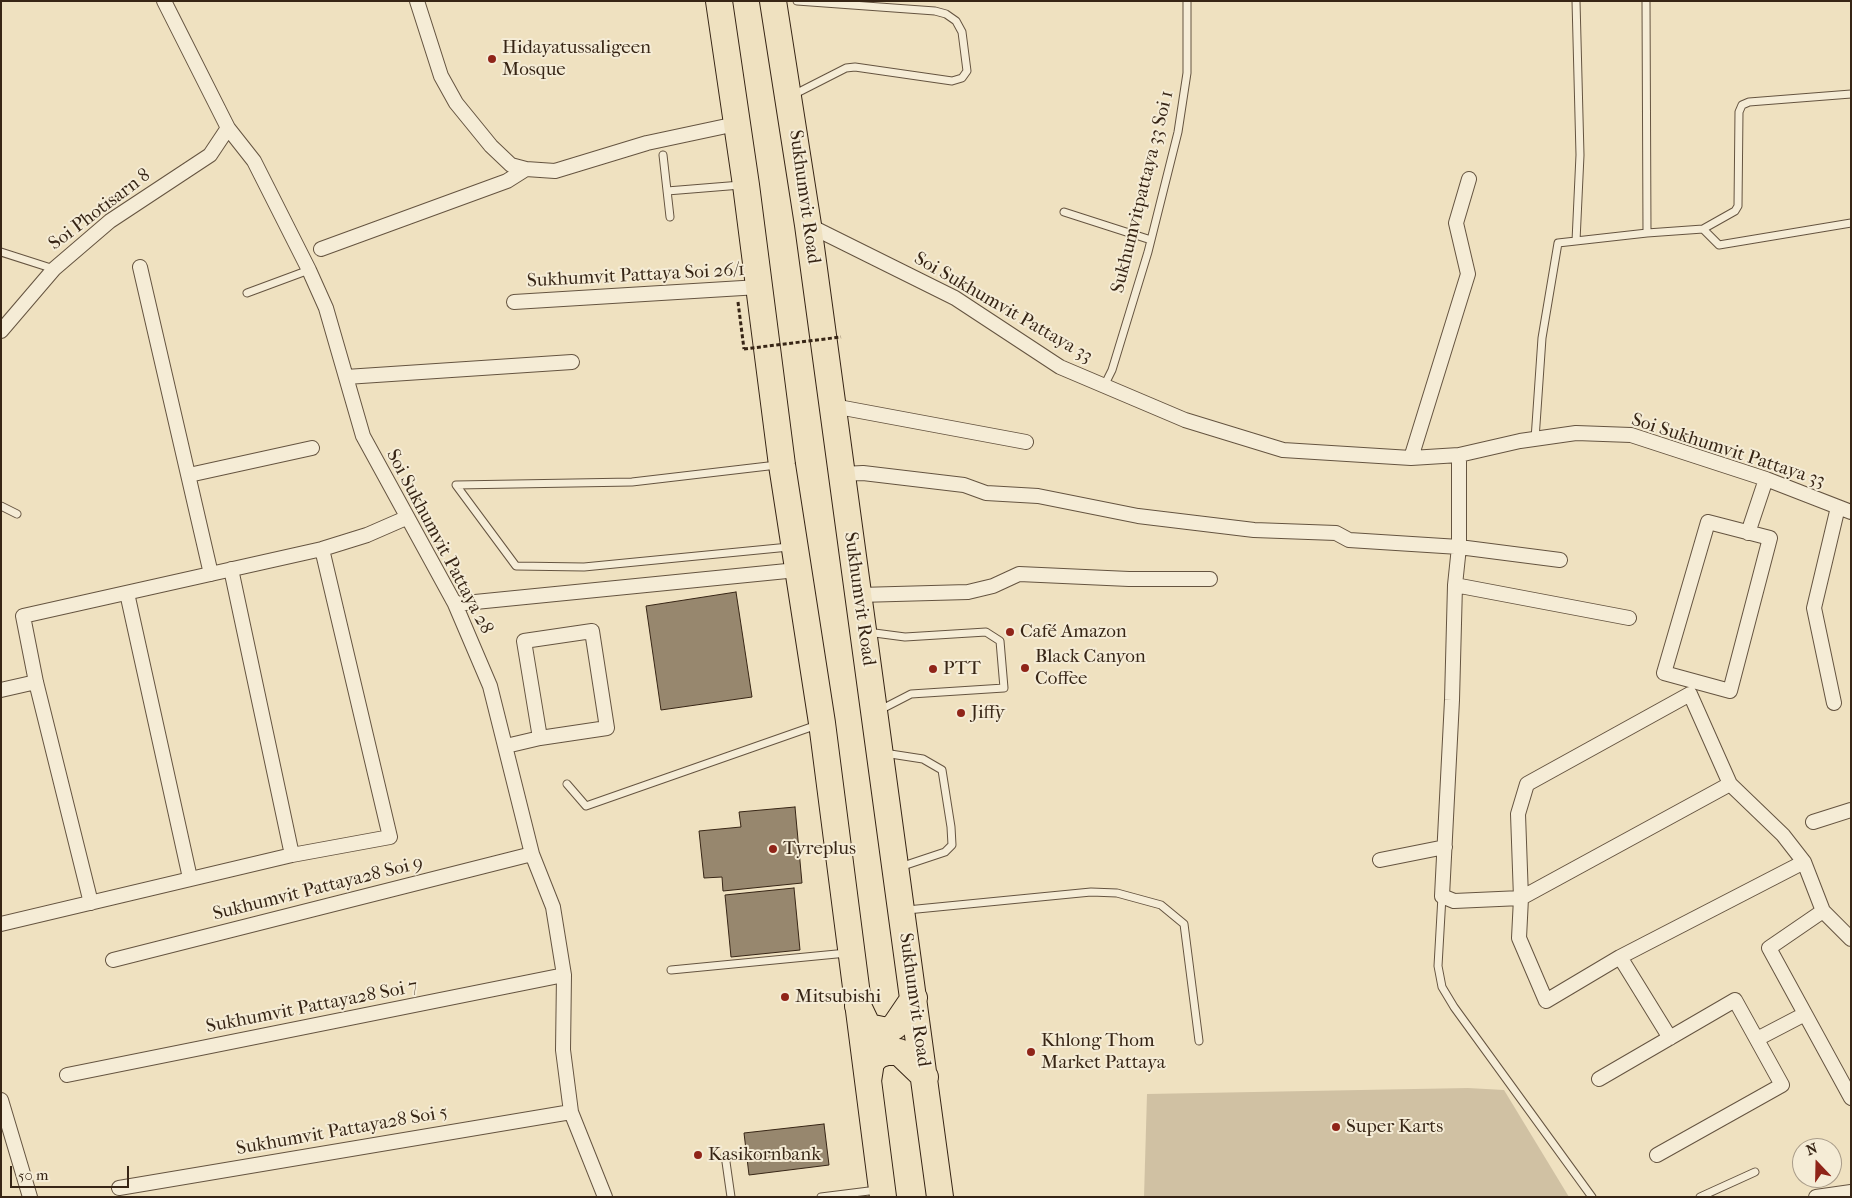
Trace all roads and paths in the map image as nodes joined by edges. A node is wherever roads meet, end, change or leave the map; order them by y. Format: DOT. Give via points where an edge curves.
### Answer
graph roads {
  1 [pos="164,1"];
  2 [pos="417,1"];
  3 [pos="718,1"];
  4 [pos="773,1"];
  5 [pos="797,1"];
  6 [pos="1188,1"];
  7 [pos="1576,1"];
  8 [pos="1646,1"];
  9 [pos="1851,94"];
  10 [pos="789,97"];
  11 [pos="736,124"];
  12 [pos="228,128"];
  13 [pos="663,156"];
  14 [pos="526,169"];
  15 [pos="1469,179"];
  16 [pos="746,185"];
  17 [pos="667,191"];
  18 [pos="1064,212"];
  19 [pos="670,217"];
  20 [pos="1851,223"];
  21 [pos="808,225"];
  22 [pos="1703,229"];
  23 [pos="1647,233"];
  24 [pos="1151,240"];
  25 [pos="1576,241"];
  26 [pos="321,249"];
  27 [pos="1,252"];
  28 [pos="140,267"];
  29 [pos="54,269"];
  30 [pos="309,270"];
  31 [pos="748,288"];
  32 [pos="247,293"];
  33 [pos="514,302"];
  34 [pos="1,331"];
  35 [pos="841,337"];
  36 [pos="572,362"];
  37 [pos="346,377"];
  38 [pos="1104,386"];
  39 [pos="833,406"];
  40 [pos="1535,439"];
  41 [pos="1026,442"];
  42 [pos="312,448"];
  43 [pos="1459,455"];
  44 [pos="1411,458"];
  45 [pos="782,465"];
  46 [pos="842,474"];
  47 [pos="189,475"];
  48 [pos="1766,479"];
  49 [pos="1,506"];
  50 [pos="1844,510"];
  51 [pos="17,514"];
  52 [pos="406,518"];
  53 [pos="1748,533"];
  54 [pos="1459,547"];
  55 [pos="322,548"];
  56 [pos="796,558"];
  57 [pos="1560,560"];
  58 [pos="231,569"];
  59 [pos="212,574"];
  60 [pos="1210,580"];
  61 [pos="1455,585"];
  62 [pos="127,593"];
  63 [pos="859,595"];
  64 [pos="455,604"];
  65 [pos="1628,618"];
  66 [pos="864,632"];
  67 [pos="36,682"];
  68 [pos="1,690"];
  69 [pos="1834,703"];
  70 [pos="875,713"];
  71 [pos="822,723"];
  72 [pos="540,738"];
  73 [pos="506,746"];
  74 [pos="881,753"];
  75 [pos="567,784"];
  76 [pos="1730,784"];
  77 [pos="1851,810"];
  78 [pos="1813,822"];
  79 [pos="1445,847"];
  80 [pos="532,854"];
  81 [pos="292,855"];
  82 [pos="1380,860"];
  83 [pos="1804,862"];
  84 [pos="897,868"];
  85 [pos="190,878"];
  86 [pos="1442,896"];
  87 [pos="1521,898"];
  88 [pos="91,903"];
  89 [pos="902,910"];
  90 [pos="1823,911"];
  91 [pos="1,924"];
  92 [pos="1851,939"];
  93 [pos="852,952"];
  94 [pos="1620,957"];
  95 [pos="114,960"];
  96 [pos="671,970"];
  97 [pos="564,975"];
  98 [pos="914,998"];
  99 [pos="858,1006"];
  100 [pos="1805,1014"];
  101 [pos="1670,1038"];
  102 [pos="1757,1039"];
  103 [pos="1199,1041"];
  104 [pos="68,1075"];
  105 [pos="925,1077"];
  106 [pos="1599,1079"];
  107 [pos="868,1082"];
  108 [pos="1851,1098"];
  109 [pos="1,1100"];
  110 [pos="571,1112"];
  111 [pos="725,1155"];
  112 [pos="1657,1155"];
  113 [pos="1754,1172"];
  114 [pos="119,1188"];
  115 [pos="1851,1192"];
  116 [pos="883,1193"];
  117 [pos="30,1197"];
  118 [pos="606,1197"];
  119 [pos="730,1197"];
  120 [pos="821,1197"];
  121 [pos="940,1197"];
  122 [pos="1592,1197"];
  123 [pos="1700,1197"];
  124 [pos="1816,1197"];
  1 -- 12 [label="street, Soi Sukhumvit Pattaya 28"];
  2 -- 14 [label="street" via="441,76 456,103 511,165"];
  3 -- 11 [label="highway"];
  4 -- 10 [label="highway, Sukhumvit Road"];
  5 -- 10 [label="lane" via="946,14 956,21 962,32 967,71 962,78 952,81 846,68"];
  6 -- 24 [label="lane, Sukhumvitpattaya 33 Soi 1" via="1186,83 1178,132"];
  7 -- 25 [label="lane" via="1580,155"];
  8 -- 23 [label="lane"];
  9 -- 22 [label="lane" via="1742,105 1739,112 1738,206"];
  10 -- 21 [label="highway, Sukhumvit Road"];
  11 -- 14 [label="street" via="647,143 555,171"];
  11 -- 16 [label="highway"];
  12 -- 29 [label="street, Soi Photisarn 8" via="210,155 110,222"];
  12 -- 30 [label="street, Soi Sukhumvit Pattaya 28" via="254,161"];
  13 -- 17 [label="lane"];
  14 -- 26 [label="street" via="507,181"];
  15 -- 44 [label="street" via="1456,224 1468,274"];
  16 -- 17 [label="lane"];
  16 -- 31 [label="highway"];
  17 -- 19 [label="lane"];
  18 -- 24 [label="lane"];
  20 -- 22 [label="lane" via="1719,245"];
  21 -- 38 [label="street, Soi Sukhumvit Pattaya 33" via="954,298 1060,367"];
  21 -- 39 [label="highway, Sukhumvit Road"];
  22 -- 23 [label="lane"];
  23 -- 25 [label="lane"];
  24 -- 38 [label="lane, Sukhumvitpattaya 33 Soi 1" via="1112,370"];
  25 -- 40 [label="lane" via="1558,242 1542,338"];
  27 -- 29 [label="lane"];
  28 -- 47 [label="street"];
  29 -- 34 [label="street, Soi Photisarn 8"];
  30 -- 32 [label="lane"];
  30 -- 37 [label="street, Soi Sukhumvit Pattaya 28" via="326,308"];
  31 -- 33 [label="street, Sukhumvit Pattaya Soi 26/1"];
  31 -- 35 [label="path, bridge" via="744,349"];
  31 -- 45 [label="highway"];
  36 -- 37 [label="street"];
  37 -- 52 [label="street, Soi Sukhumvit Pattaya 28" via="363,436"];
  38 -- 44 [label="street, Soi Sukhumvit Pattaya 33" via="1185,420 1283,450"];
  39 -- 41 [label="street"];
  39 -- 46 [label="highway, Sukhumvit Road"];
  40 -- 43 [label="street, Soi Sukhumvit Pattaya 33"];
  40 -- 48 [label="street, Soi Sukhumvit Pattaya 33" via="1576,433 1631,435"];
  42 -- 47 [label="street"];
  43 -- 44 [label="street, Soi Sukhumvit Pattaya 33"];
  43 -- 54 [label="street"];
  45 -- 56 [label="highway"];
  45 -- 56 [label="lane" via="632,482 456,485 516,566 584,567"];
  46 -- 54 [label="street" via="964,485 986,493 1038,496 1138,516 1254,530 1336,533 1349,540"];
  46 -- 63 [label="highway, Sukhumvit Road"];
  47 -- 59 [label="street"];
  48 -- 50 [label="street, Soi Sukhumvit Pattaya 33"];
  48 -- 53 [label="street"];
  49 -- 51 [label="lane"];
  50 -- 69 [label="street" via="1814,608"];
  52 -- 55 [label="street" via="367,535"];
  52 -- 64 [label="street, Soi Sukhumvit Pattaya 28"];
  53 -- 53 [label="street" via="1708,522 1664,673 1730,691 1770,538"];
  54 -- 57 [label="street"];
  54 -- 61 [label="street"];
  55 -- 58 [label="street"];
  55 -- 81 [label="street" via="390,836"];
  56 -- 64 [label="street"];
  56 -- 71 [label="highway"];
  58 -- 59 [label="street"];
  58 -- 81 [label="street"];
  59 -- 62 [label="street"];
  60 -- 63 [label="street" via="1019,574 993,586 968,592"];
  61 -- 65 [label="street"];
  61 -- 79 [label="street"];
  62 -- 67 [label="street" via="23,616"];
  62 -- 85 [label="street"];
  63 -- 66 [label="highway, Sukhumvit Road"];
  64 -- 73 [label="street, Soi Sukhumvit Pattaya 28" via="490,686"];
  66 -- 70 [label="highway, Sukhumvit Road"];
  66 -- 70 [label="lane" via="905,637 986,632 1000,641 1004,688 911,694"];
  67 -- 68 [label="street"];
  67 -- 88 [label="street"];
  70 -- 74 [label="highway, Sukhumvit Road"];
  71 -- 75 [label="lane" via="586,806"];
  71 -- 93 [label="highway"];
  72 -- 72 [label="street" via="607,728 592,632 524,641"];
  72 -- 73 [label="street"];
  73 -- 80 [label="street, Soi Sukhumvit Pattaya 28"];
  74 -- 84 [label="highway, Sukhumvit Road"];
  74 -- 84 [label="lane" via="923,759 942,770 951,827 952,845 945,852"];
  76 -- 83 [label="street" via="1783,835"];
  76 -- 87 [label="street"];
  76 -- 87 [label="street" via="1690,694 1527,784 1518,814"];
  77 -- 78 [label="street"];
  79 -- 82 [label="street"];
  79 -- 86 [label="street"];
  80 -- 95 [label="street, Sukhumvit Pattaya28 Soi 9"];
  80 -- 97 [label="street, Soi Sukhumvit Pattaya 28" via="553,907"];
  81 -- 85 [label="street"];
  83 -- 90 [label="street"];
  83 -- 94 [label="street"];
  84 -- 89 [label="highway, Sukhumvit Road"];
  85 -- 88 [label="street"];
  86 -- 87 [label="street" via="1454,901"];
  86 -- 122 [label="lane" via="1438,966 1442,986"];
  87 -- 94 [label="street" via="1519,938 1546,1001"];
  88 -- 91 [label="street"];
  89 -- 98 [label="highway, Sukhumvit Road"];
  89 -- 103 [label="lane" via="1091,892 1117,893 1162,905 1184,924"];
  90 -- 92 [label="street"];
  90 -- 100 [label="street" via="1769,948"];
  93 -- 96 [label="lane"];
  93 -- 99 [label="highway"];
  94 -- 101 [label="street"];
  97 -- 104 [label="street, Sukhumvit Pattaya28 Soi 7"];
  97 -- 110 [label="street, Soi Sukhumvit Pattaya 28" via="564,1050"];
  98 -- 99 [label="highway" via="895,1026 887,1031 868,1027"];
  98 -- 105 [label="highway, Sukhumvit Road"];
  99 -- 107 [label="highway"];
  100 -- 102 [label="street"];
  100 -- 108 [label="street"];
  101 -- 102 [label="street" via="1735,1000"];
  101 -- 106 [label="street"];
  102 -- 112 [label="street" via="1782,1085"];
  105 -- 107 [label="highway" via="899,1052 887,1052 871,1062"];
  105 -- 121 [label="highway, Sukhumvit Road"];
  107 -- 116 [label="highway"];
  109 -- 117 [label="street"];
  110 -- 114 [label="street, Sukhumvit Pattaya28 Soi 5"];
  110 -- 118 [label="street, Soi Sukhumvit Pattaya 28"];
  111 -- 119 [label="lane"];
  113 -- 123 [label="lane"];
  115 -- 124 [label="street"];
  116 -- 120 [label="lane"];
}
